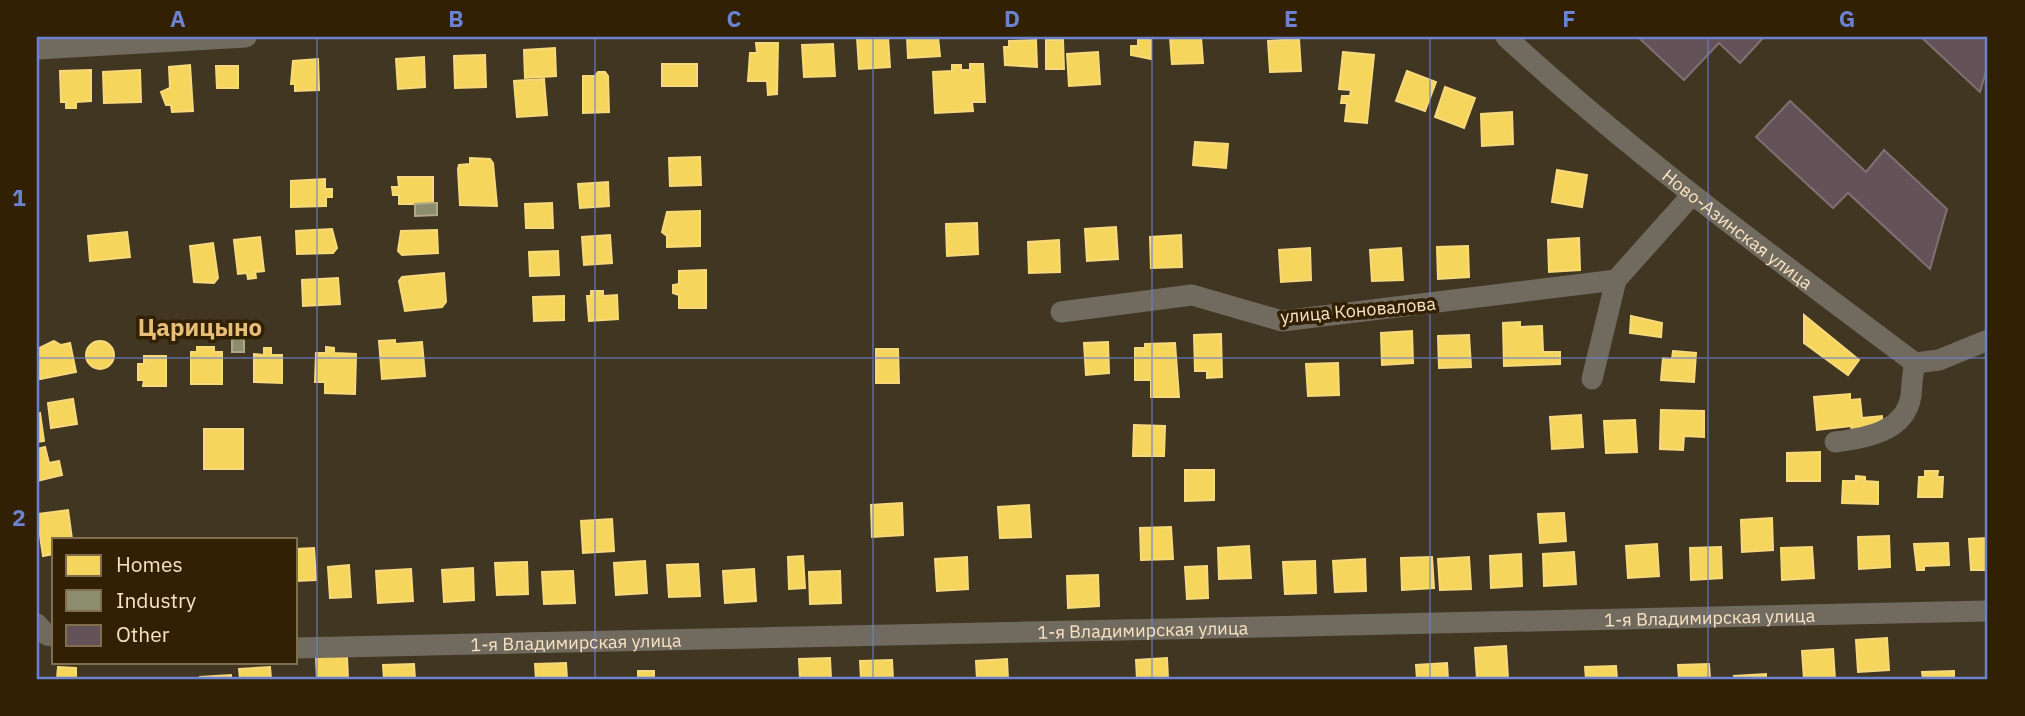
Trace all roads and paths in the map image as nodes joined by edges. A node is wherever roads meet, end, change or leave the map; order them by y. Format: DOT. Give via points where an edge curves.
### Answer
graph roads {
  1 [pos="246,37"];
  2 [pos="1506,37"];
  3 [pos="37,49"];
  4 [pos="1691,196"];
  5 [pos="1616,280"];
  6 [pos="1061,312"];
  7 [pos="1988,340"];
  8 [pos="1915,363"];
  9 [pos="1592,379"];
  10 [pos="1835,442"];
  11 [pos="1988,611"];
  12 [pos="37,624"];
  13 [pos="52,636"];
  14 [pos="298,648"];
  1 -- 3 [label="street"];
  2 -- 4 [label="street, Ново-Азинская улица"];
  4 -- 5 [label="street"];
  4 -- 8 [label="street, Ново-Азинская улица"];
  5 -- 6 [label="street, улица Коновалова" via="1282,321 1192,295"];
  5 -- 9 [label="street"];
  7 -- 8 [label="street" via="1939,360"];
  8 -- 10 [label="street" via="1901,421 1884,431"];
  11 -- 14 [label="street, 1-я Владимирская улица"];
  12 -- 13 [label="street"];
}
